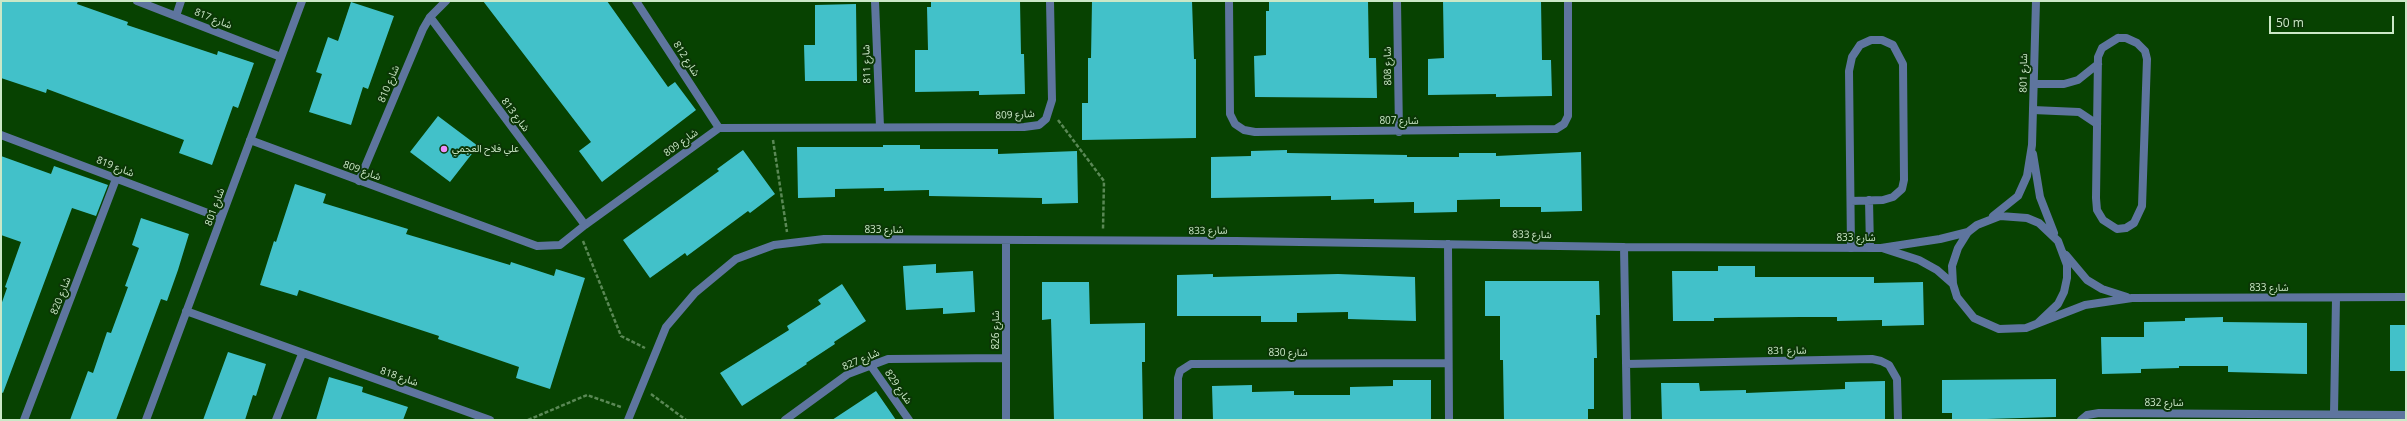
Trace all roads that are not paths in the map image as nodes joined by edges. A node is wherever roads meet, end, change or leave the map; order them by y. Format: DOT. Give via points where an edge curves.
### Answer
graph roads {
  1 [pos="137,1"];
  2 [pos="181,1"];
  3 [pos="302,1"];
  4 [pos="446,1"];
  5 [pos="636,1"];
  6 [pos="875,1"];
  7 [pos="1050,1"];
  8 [pos="1229,1"];
  9 [pos="1397,1"];
  10 [pos="1568,1"];
  11 [pos="2036,1"];
  12 [pos="176,16"];
  13 [pos="430,17"];
  14 [pos="281,57"];
  15 [pos="2098,64"];
  16 [pos="2034,84"];
  17 [pos="2033,110"];
  18 [pos="2097,124"];
  19 [pos="880,127"];
  20 [pos="719,128"];
  21 [pos="1399,132"];
  22 [pos="1,135"];
  23 [pos="250,140"];
  24 [pos="2032,145"];
  25 [pos="116,179"];
  26 [pos="359,180"];
  27 [pos="1869,200"];
  28 [pos="1851,201"];
  29 [pos="221,218"];
  30 [pos="1987,220"];
  31 [pos="582,227"];
  32 [pos="1968,232"];
  33 [pos="1006,241"];
  34 [pos="2058,241"];
  35 [pos="1448,244"];
  36 [pos="1624,247"];
  37 [pos="1851,248"];
  38 [pos="1870,248"];
  39 [pos="1881,248"];
  40 [pos="2063,251"];
  41 [pos="1953,284"];
  42 [pos="2406,297"];
  43 [pos="2132,298"];
  44 [pos="2336,298"];
  45 [pos="186,311"];
  46 [pos="2038,323"];
  47 [pos="302,354"];
  48 [pos="1006,358"];
  49 [pos="1448,363"];
  50 [pos="1626,364"];
  51 [pos="871,366"];
  52 [pos="2334,414"];
  53 [pos="2406,415"];
  54 [pos="2248,417"];
  55 [pos="24,420"];
  56 [pos="146,420"];
  57 [pos="276,420"];
  58 [pos="490,420"];
  59 [pos="628,420"];
  60 [pos="785,420"];
  61 [pos="909,420"];
  62 [pos="1006,420"];
  63 [pos="1178,420"];
  64 [pos="1449,420"];
  65 [pos="1627,420"];
  66 [pos="1898,420"];
  67 [pos="2080,420"];
  1 -- 12 [label="street, شارع 817"];
  2 -- 12 [label="street"];
  3 -- 14 [label="street, شارع 801"];
  4 -- 13 [label="street, شارع 810"];
  5 -- 20 [label="street, شارع 812"];
  6 -- 19 [label="street, شارع 811"];
  7 -- 19 [label="street, شارع 809" via="1052,100 1046,119 1039,125"];
  8 -- 21 [label="street, شارع 807" via="1230,114 1235,124 1244,130 1254,132"];
  9 -- 21 [label="street, شارع 808"];
  10 -- 21 [label="street, شارع 807" via="1568,116 1564,124 1544,130"];
  11 -- 16 [label="street, شارع 801"];
  12 -- 14 [label="street, شارع 817"];
  13 -- 26 [label="street, شارع 810"];
  13 -- 31 [label="street, شارع 813"];
  14 -- 23 [label="street, شارع 801"];
  15 -- 16 [label="street" via="2078,80 2064,84"];
  15 -- 18 [label="street"];
  15 -- 18 [label="street" via="2102,48 2118,38 2126,38 2137,43 2145,51 2147,59 2142,206 2134,223 2126,228 2117,229 2110,226 2098,210"];
  16 -- 17 [label="street, شارع 801"];
  17 -- 18 [label="street" via="2079,112"];
  17 -- 24 [label="street, شارع 801"];
  19 -- 20 [label="street, شارع 809"];
  20 -- 31 [label="street, شارع 809"];
  22 -- 25 [label="street, شارع 819"];
  23 -- 26 [label="street, شارع 809"];
  23 -- 29 [label="street, شارع 801"];
  24 -- 30 [label="street, شارع 801" via="2027,176 2018,196"];
  24 -- 34 [label="street, شارع 801" via="2040,197"];
  25 -- 29 [label="street, شارع 819"];
  25 -- 55 [label="street, شارع 820"];
  26 -- 31 [label="street, شارع 809" via="538,246 560,245"];
  27 -- 28 [label="street"];
  27 -- 28 [label="street" via="1893,196 1902,189 1904,180 1903,64 1893,45 1882,40 1871,40 1860,45 1852,57 1849,71"];
  27 -- 38 [label="street"];
  28 -- 37 [label="street"];
  29 -- 45 [label="street, شارع 801"];
  30 -- 32 [label="street"];
  30 -- 34 [label="street" via="2000,216 2027,218 2039,223"];
  32 -- 39 [label="street, شارع 833"];
  32 -- 41 [label="street" via="1958,248 1952,266"];
  33 -- 35 [label="street, شارع 833"];
  33 -- 48 [label="street, شارع 826"];
  33 -- 59 [label="street, شارع 833" via="824,239 774,245 736,259 690,299 666,327"];
  34 -- 40 [label="street"];
  35 -- 36 [label="street, شارع 833"];
  35 -- 49 [label="street"];
  36 -- 37 [label="street, شارع 833"];
  36 -- 50 [label="street"];
  37 -- 38 [label="street, شارع 833"];
  38 -- 39 [label="street, شارع 833"];
  39 -- 41 [label="street, شارع 833" via="1919,260 1937,270"];
  40 -- 43 [label="street, شارع 833" via="2087,280 2102,289"];
  40 -- 46 [label="street" via="2067,278 2064,292 2058,304"];
  41 -- 46 [label="street" via="1964,309 1986,325 2012,330"];
  42 -- 44 [label="street, شارع 833"];
  43 -- 44 [label="street, شارع 833"];
  43 -- 46 [label="street, شارع 833" via="2085,305"];
  44 -- 52 [label="street"];
  45 -- 47 [label="street, شارع 818"];
  45 -- 56 [label="street, شارع 801"];
  47 -- 57 [label="street"];
  47 -- 58 [label="street, شارع 818"];
  48 -- 51 [label="street, شارع 827" via="888,359"];
  48 -- 62 [label="street, شارع 826"];
  49 -- 63 [label="street, شارع 830" via="1191,364 1180,371 1178,378"];
  49 -- 64 [label="street"];
  50 -- 65 [label="street"];
  50 -- 66 [label="street, شارع 831" via="1881,361 1889,365 1897,380"];
  51 -- 60 [label="street, شارع 827" via="848,374"];
  51 -- 61 [label="street, شارع 829"];
  52 -- 53 [label="street, شارع 832"];
  52 -- 54 [label="street, شارع 832"];
  54 -- 67 [label="street, شارع 832" via="2099,413 2087,415"];
}
